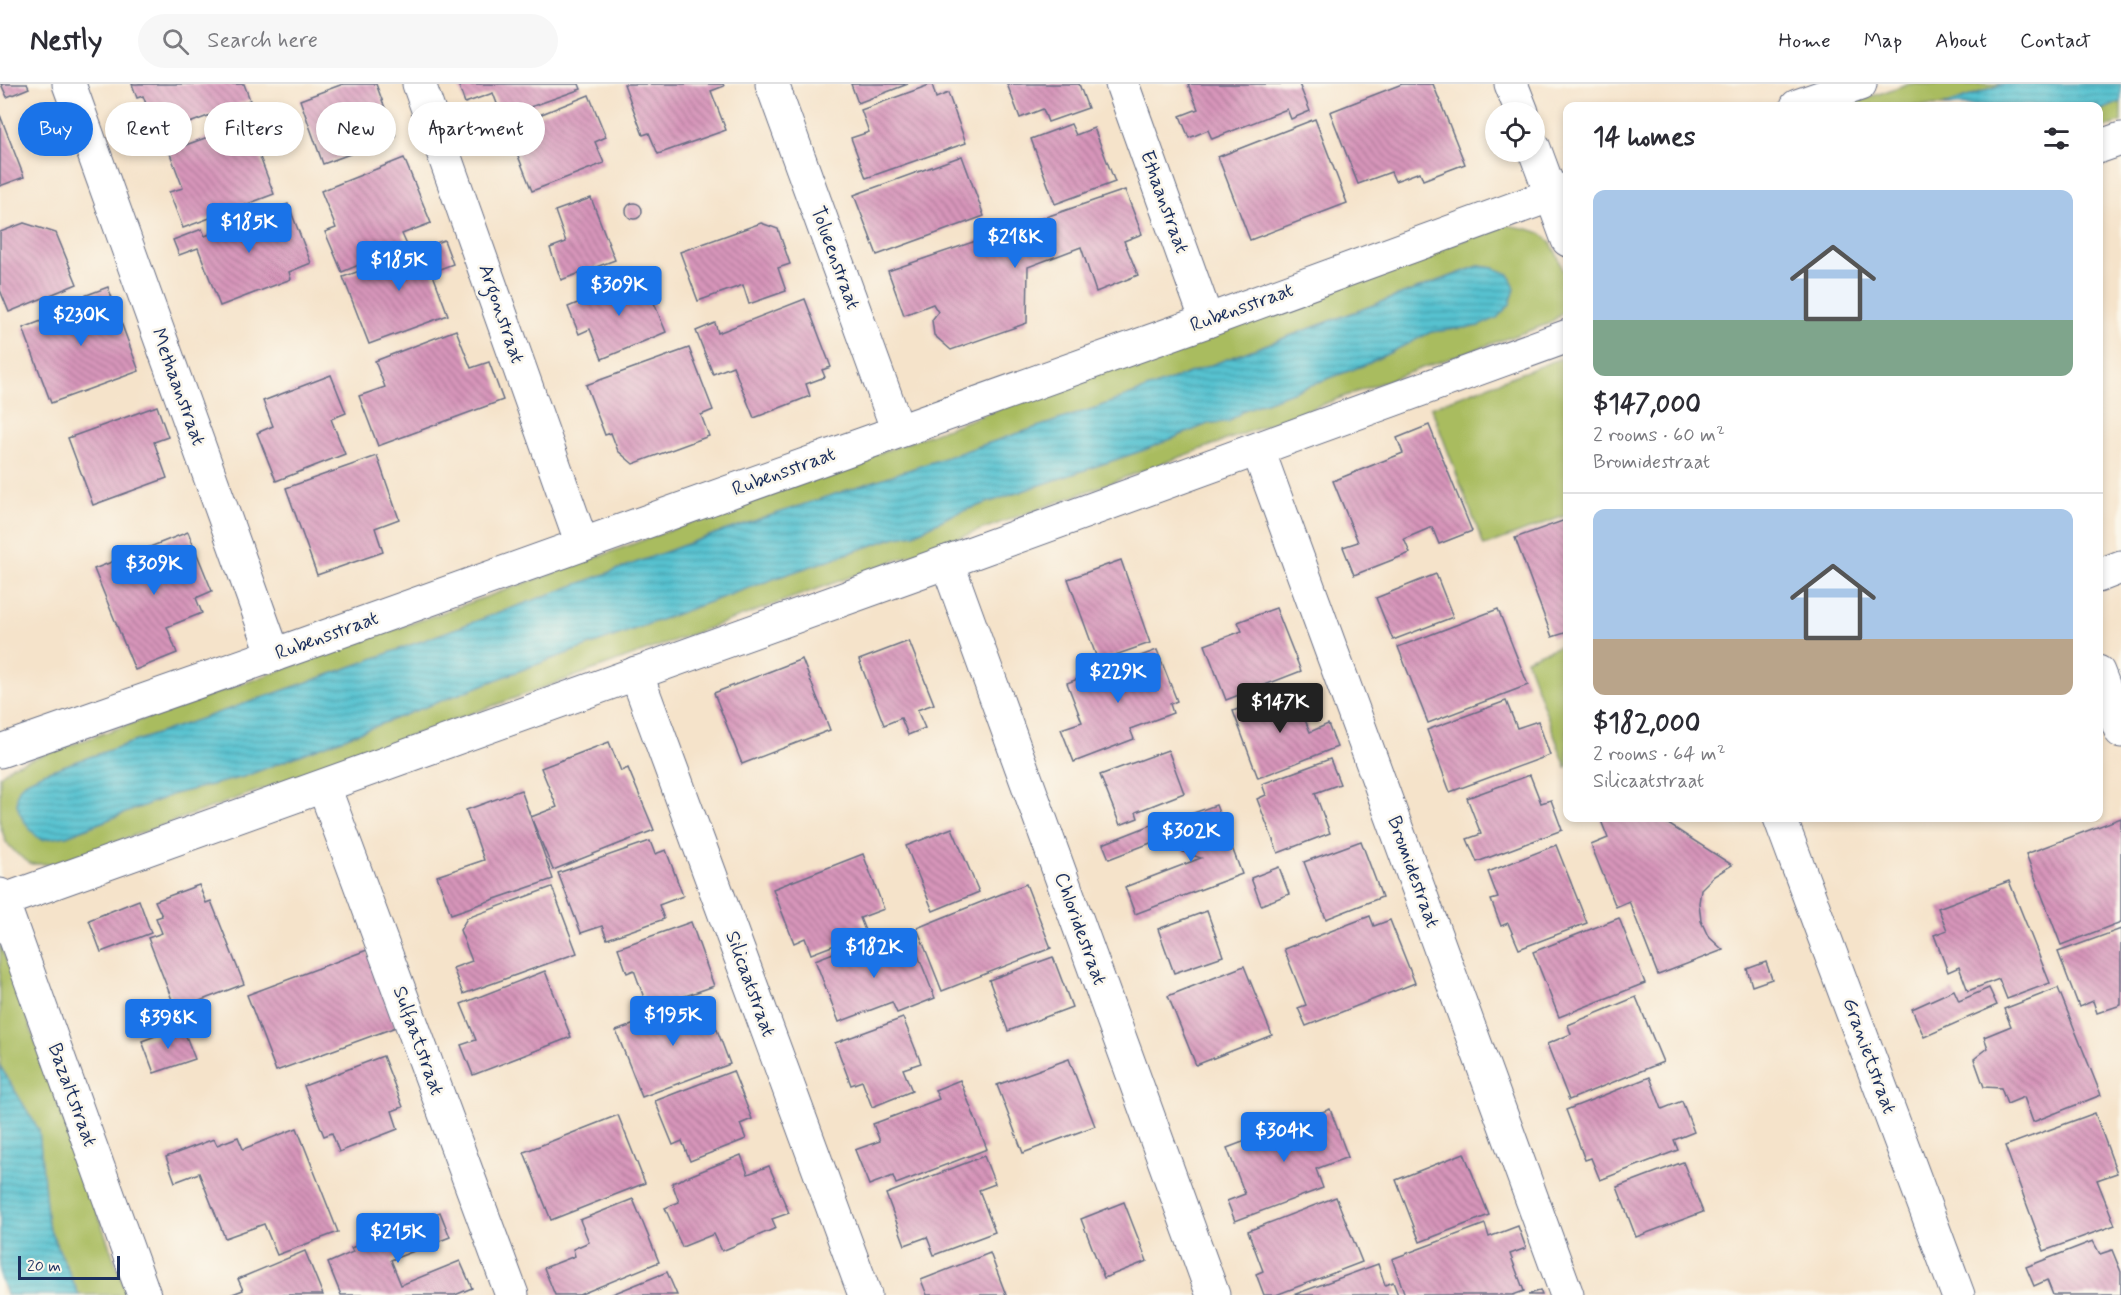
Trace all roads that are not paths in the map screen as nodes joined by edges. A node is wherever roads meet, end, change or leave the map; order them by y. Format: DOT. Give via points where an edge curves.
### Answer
graph roads {
  1 [pos="69,84"];
  2 [pos="419,84"];
  3 [pos="772,84"];
  4 [pos="1122,84"];
  5 [pos="1511,84"];
  6 [pos="1860,84"];
  7 [pos="1517,102"];
  8 [pos="1808,102"];
  9 [pos="2121,139"];
  10 [pos="2103,145"];
  11 [pos="1542,162"];
  12 [pos="1560,192"];
  13 [pos="1563,210"];
  14 [pos="1207,321"];
  15 [pos="1563,338"];
  16 [pos="898,431"];
  17 [pos="1258,450"];
  18 [pos="582,544"];
  19 [pos="947,562"];
  20 [pos="2121,567"];
  21 [pos="2103,574"];
  22 [pos="274,655"];
  23 [pos="636,674"];
  24 [pos="2103,685"];
  25 [pos="2121,731"];
  26 [pos="0,751"];
  27 [pos="324,787"];
  28 [pos="1781,822"];
  29 [pos="1,898"];
  30 [pos="144,1295"];
  31 [pos="512,1295"];
  32 [pos="865,1295"];
  33 [pos="1213,1295"];
  34 [pos="1568,1295"];
  35 [pos="1958,1295"];
  1 -- 22 [label="street, Methaanstraat"];
  2 -- 18 [label="street, Argonstraat"];
  3 -- 16 [label="street, Tolueenstraat"];
  4 -- 14 [label="street, Ethaanstraat"];
  5 -- 7 [label="street"];
  6 -- 8 [label="street"];
  9 -- 10 [label="street"];
  11 -- 12 [label="street"];
  12 -- 13 [label="street"];
  12 -- 14 [label="street, Rubensstraat"];
  14 -- 16 [label="street, Rubensstraat"];
  15 -- 17 [label="street"];
  16 -- 18 [label="street, Rubensstraat"];
  17 -- 19 [label="street"];
  17 -- 34 [label="street, Bromidestraat"];
  18 -- 22 [label="street, Rubensstraat"];
  19 -- 23 [label="street"];
  19 -- 33 [label="street, Chloridestraat"];
  20 -- 21 [label="street"];
  22 -- 26 [label="street, Rubensstraat"];
  23 -- 27 [label="street"];
  23 -- 32 [label="street, Silicaatstraat"];
  24 -- 25 [label="street"];
  27 -- 29 [label="street"];
  27 -- 31 [label="street, Sulfaatstraat"];
  28 -- 35 [label="street, Granietstraat"];
  29 -- 30 [label="street, Bazaltstraat"];
}
